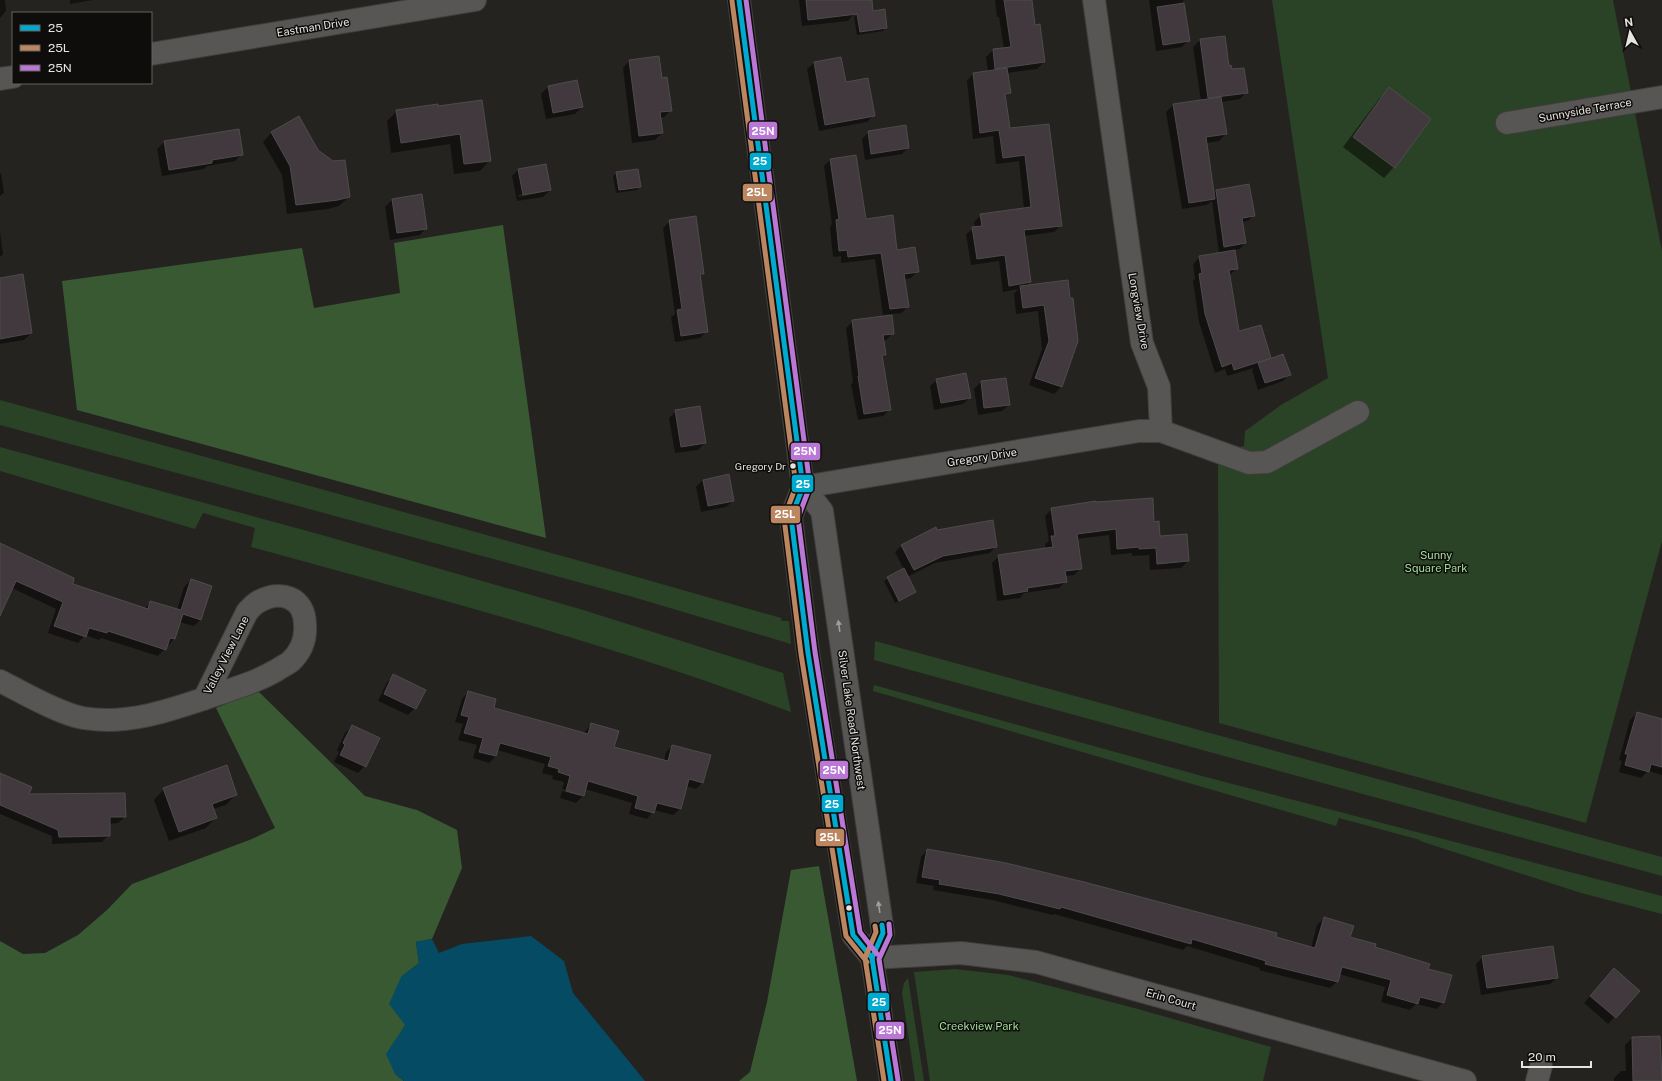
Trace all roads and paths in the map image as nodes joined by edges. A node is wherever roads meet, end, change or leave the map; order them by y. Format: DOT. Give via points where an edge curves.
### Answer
graph roads {
  1 [pos="475,0"];
  2 [pos="739,0"];
  3 [pos="1094,0"];
  4 [pos="152,54"];
  5 [pos="12,77"];
  6 [pos="0,79"];
  7 [pos="1662,97"];
  8 [pos="1507,123"];
  9 [pos="1358,412"];
  10 [pos="1161,431"];
  11 [pos="803,486"];
  12 [pos="0,681"];
  13 [pos="204,699"];
  14 [pos="872,958"];
  15 [pos="891,1081"];
  16 [pos="1465,1081"];
  1 -- 4 [label="street, Eastman Drive"];
  2 -- 11 [label="street, Silver Lake Road Northwest"];
  3 -- 10 [label="street, Longview Drive" via="1142,344 1159,387"];
  5 -- 6 [label="street"];
  7 -- 8 [label="street, Sunnyside Terrace"];
  9 -- 10 [label="street" via="1267,462 1249,463"];
  10 -- 11 [label="street, Gregory Drive" via="1139,431"];
  14 -- 11 [label="street, Silver Lake Road Northwest, one-way" via="883,933 822,511"];
  11 -- 14 [label="street, Silver Lake Road Northwest" via="791,517 808,653 853,936"];
  12 -- 13 [label="street, Valley View Lane" via="82,718 127,719"];
  13 -- 13 [label="street, Valley View Lane" via="247,612 258,602 271,597 289,596 297,602 302,609 306,634 303,646 290,662 257,681"];
  14 -- 15 [label="street"];
  14 -- 16 [label="street, Erin Court" via="961,953 1036,962"];
}
